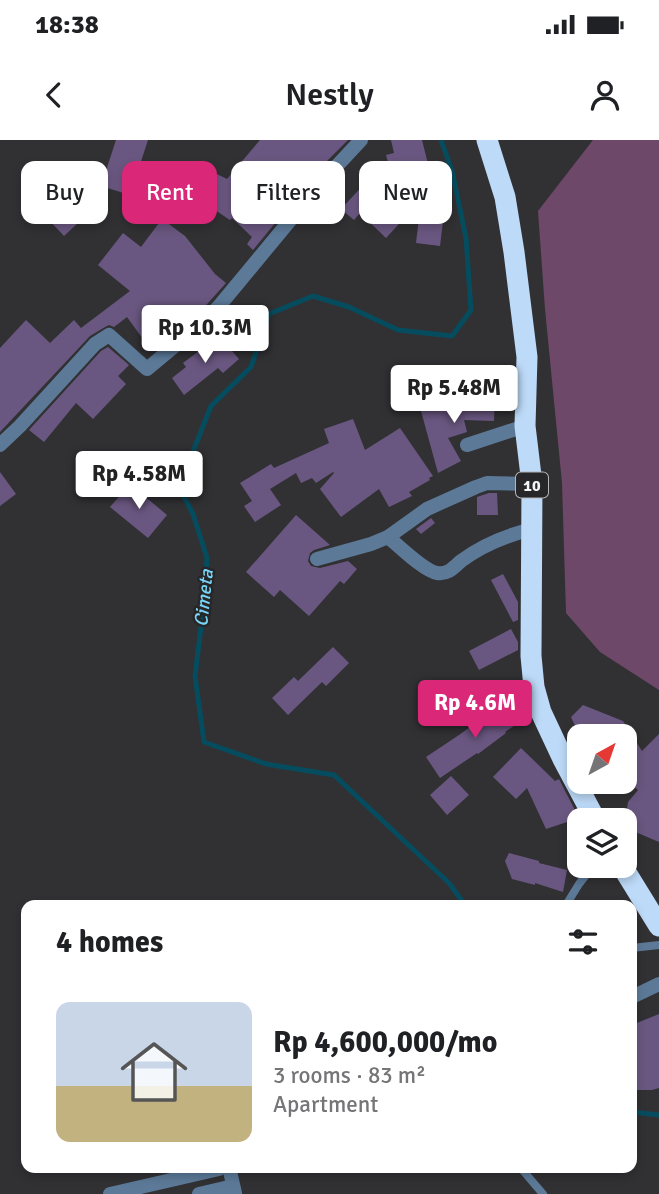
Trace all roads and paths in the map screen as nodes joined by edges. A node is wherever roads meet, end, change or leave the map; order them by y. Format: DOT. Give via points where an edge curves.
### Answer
graph roads {
  1 [pos="361,140"];
  2 [pos="487,140"];
  3 [pos="525,426"];
  4 [pos="467,444"];
  5 [pos="0,445"];
  6 [pos="532,484"];
  7 [pos="532,529"];
  8 [pos="388,537"];
  9 [pos="317,559"];
  10 [pos="589,808"];
  11 [pos="584,878"];
  12 [pos="629,878"];
  13 [pos="569,900"];
  14 [pos="659,926"];
  15 [pos="659,945"];
  16 [pos="637,947"];
  17 [pos="659,984"];
  18 [pos="637,995"];
  19 [pos="200,1173"];
  20 [pos="224,1173"];
  21 [pos="525,1173"];
  22 [pos="229,1190"];
  23 [pos="110,1194"];
  24 [pos="198,1194"];
  25 [pos="543,1194"];
  1 -- 5 [label="street" via="207,319 147,369 108,335"];
  2 -- 3 [label="highway, 10" via="505,197 514,252 527,357"];
  3 -- 4 [label="street"];
  3 -- 6 [label="highway, 10"];
  6 -- 7 [label="highway, 10"];
  6 -- 8 [label="street" via="476,487 426,509"];
  7 -- 8 [label="street" via="510,534 442,574 432,572"];
  7 -- 10 [label="highway, 10" via="534,687 541,712"];
  8 -- 9 [label="street"];
  11 -- 13 [label="lane"];
  12 -- 14 [label="highway"];
  15 -- 16 [label="lane"];
  17 -- 18 [label="street"];
  19 -- 23 [label="street"];
  20 -- 22 [label="street"];
  21 -- 25 [label="lane"];
  22 -- 24 [label="street"];
}
